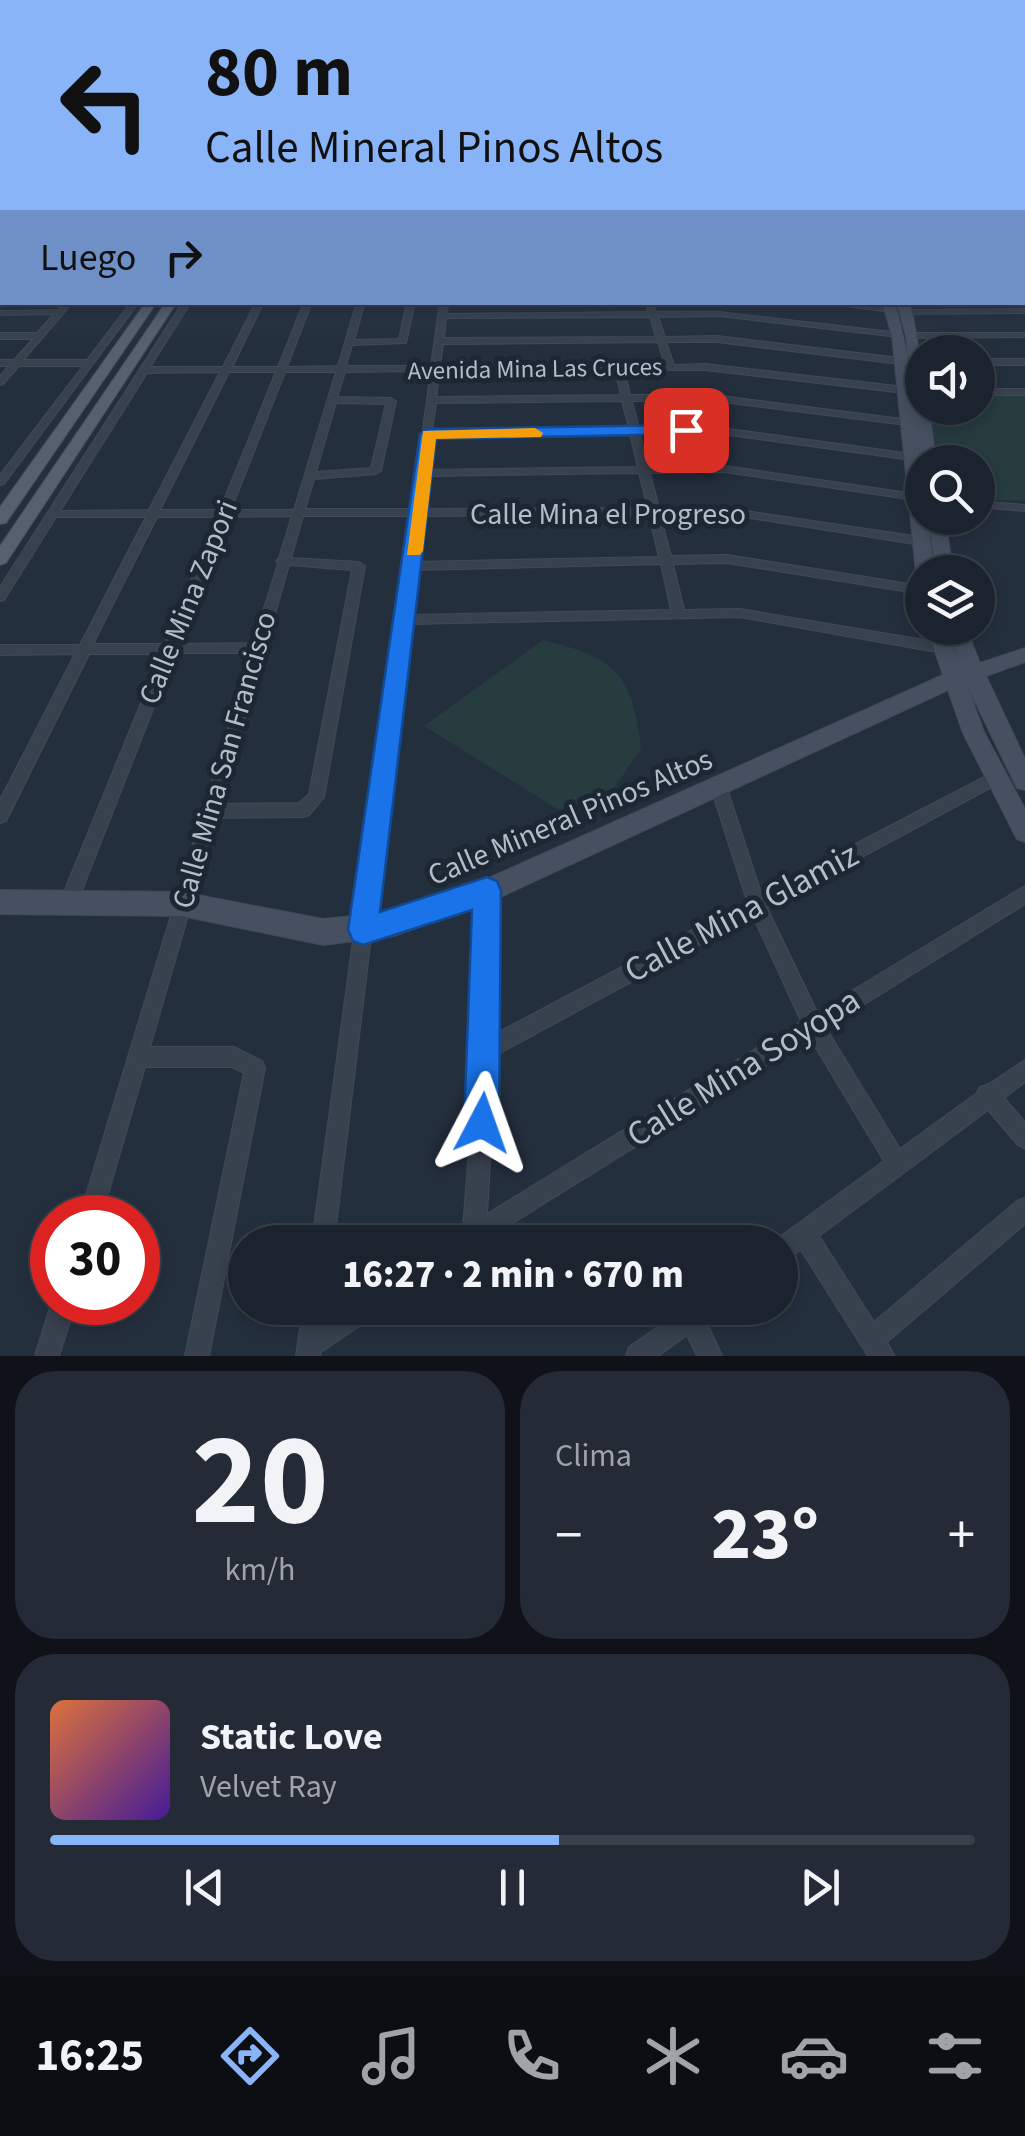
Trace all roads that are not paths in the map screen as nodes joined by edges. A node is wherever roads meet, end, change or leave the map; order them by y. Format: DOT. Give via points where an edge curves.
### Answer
graph roads {
  1 [pos="66,305"];
  2 [pos="132,305"];
  3 [pos="150,305"];
  4 [pos="170,305"];
  5 [pos="184,305"];
  6 [pos="258,305"];
  7 [pos="307,305"];
  8 [pos="359,305"];
  9 [pos="409,305"];
  10 [pos="650,305"];
  11 [pos="868,305"];
  12 [pos="897,307"];
  13 [pos="939,307"];
  14 [pos="443,309"];
  15 [pos="1025,310"];
  16 [pos="60,312"];
  17 [pos="0,313"];
  18 [pos="652,314"];
  19 [pos="905,335"];
  20 [pos="995,335"];
  21 [pos="1025,335"];
  22 [pos="0,336"];
  23 [pos="40,336"];
  24 [pos="660,338"];
  25 [pos="440,342"];
  26 [pos="348,343"];
  27 [pos="905,361"];
  28 [pos="995,362"];
  29 [pos="1025,362"];
  30 [pos="0,363"];
  31 [pos="17,363"];
  32 [pos="88,363"];
  33 [pos="670,366"];
  34 [pos="619,367"];
  35 [pos="436,369"];
  36 [pos="146,370"];
  37 [pos="225,370"];
  38 [pos="282,370"];
  39 [pos="341,370"];
  40 [pos="0,382"];
  41 [pos="905,390"];
  42 [pos="995,392"];
  43 [pos="1025,392"];
  44 [pos="626,398"];
  45 [pos="332,400"];
  46 [pos="432,400"];
  47 [pos="905,422"];
  48 [pos="634,432"];
  49 [pos="428,434"];
  50 [pos="905,456"];
  51 [pos="6,466"];
  52 [pos="38,466"];
  53 [pos="644,469"];
  54 [pos="424,473"];
  55 [pos="308,476"];
  56 [pos="0,482"];
  57 [pos="905,495"];
  58 [pos="995,506"];
  59 [pos="1023,508"];
  60 [pos="654,512"];
  61 [pos="53,514"];
  62 [pos="153,514"];
  63 [pos="223,514"];
  64 [pos="296,515"];
  65 [pos="417,515"];
  66 [pos="0,520"];
  67 [pos="1025,527"];
  68 [pos="921,535"];
  69 [pos="921,540"];
  70 [pos="923,555"];
  71 [pos="665,559"];
  72 [pos="0,560"];
  73 [pos="282,560"];
  74 [pos="412,566"];
  75 [pos="905,587"];
  76 [pos="0,596"];
  77 [pos="678,615"];
  78 [pos="404,620"];
  79 [pos="905,634"];
  80 [pos="943,645"];
  81 [pos="959,645"];
  82 [pos="257,648"];
  83 [pos="170,649"];
  84 [pos="0,650"];
  85 [pos="86,650"];
  86 [pos="1025,655"];
  87 [pos="962,676"];
  88 [pos="1022,768"];
  89 [pos="996,776"];
  90 [pos="719,788"];
  91 [pos="211,811"];
  92 [pos="0,816"];
  93 [pos="1025,832"];
  94 [pos="487,891"];
  95 [pos="1025,894"];
  96 [pos="0,902"];
  97 [pos="69,902"];
  98 [pos="182,904"];
  99 [pos="756,904"];
  100 [pos="363,930"];
  101 [pos="812,1022"];
  102 [pos="486,1049"];
  103 [pos="139,1057"];
  104 [pos="1025,1070"];
  105 [pos="987,1094"];
  106 [pos="1025,1138"];
  107 [pos="896,1162"];
  108 [pos="97,1195"];
  109 [pos="1025,1209"];
  110 [pos="325,1225"];
  111 [pos="469,1225"];
  112 [pos="490,1225"];
  113 [pos="804,1234"];
  114 [pos="798,1238"];
  115 [pos="57,1325"];
  116 [pos="313,1325"];
  117 [pos="343,1325"];
  118 [pos="680,1325"];
  119 [pos="702,1325"];
  120 [pos="877,1348"];
  121 [pos="309,1351"];
  122 [pos="48,1356"];
  123 [pos="196,1356"];
  124 [pos="638,1356"];
  125 [pos="710,1356"];
  1 -- 16 [label="street"];
  2 -- 32 [label="street"];
  3 -- 52 [label="main road"];
  4 -- 72 [label="main road"];
  5 -- 36 [label="street"];
  6 -- 37 [label="street"];
  7 -- 38 [label="street, Calle Mina Zapori"];
  8 -- 26 [label="street, Calle Mina San Francisco"];
  9 -- 26 [label="street" via="402,342"];
  10 -- 18 [label="street"];
  11 -- 12 [label="street"];
  12 -- 13 [label="street"];
  12 -- 19 [label="main road"];
  13 -- 15 [label="street"];
  14 -- 18 [label="street"];
  14 -- 25 [label="street"];
  16 -- 17 [label="street"];
  16 -- 23 [label="street"];
  18 -- 19 [label="street" via="734,315"];
  18 -- 24 [label="street"];
  20 -- 21 [label="street"];
  22 -- 23 [label="street"];
  23 -- 31 [label="street"];
  24 -- 25 [label="street"];
  24 -- 27 [label="street"];
  24 -- 33 [label="street"];
  25 -- 35 [label="street"];
  26 -- 39 [label="street, Calle Mina San Francisco"];
  28 -- 29 [label="street"];
  30 -- 31 [label="street"];
  31 -- 32 [label="street"];
  31 -- 40 [label="street"];
  32 -- 51 [label="street"];
  33 -- 34 [label="street, Avenida Mina Las Cruces"];
  33 -- 41 [label="street, Avenida Mina Las Cruces"];
  34 -- 35 [label="street, Avenida Mina Las Cruces"];
  34 -- 44 [label="street"];
  35 -- 39 [label="street, Avenida Mina Las Cruces"];
  35 -- 46 [label="street"];
  36 -- 37 [label="street, Avenida Mina Las Cruces"];
  36 -- 61 [label="street"];
  37 -- 38 [label="street, Avenida Mina Las Cruces"];
  37 -- 62 [label="street"];
  38 -- 39 [label="street, Avenida Mina Las Cruces"];
  38 -- 63 [label="street, Calle Mina Zapori"];
  39 -- 45 [label="street, Calle Mina San Francisco"];
  42 -- 43 [label="street"];
  44 -- 46 [label="street"];
  44 -- 47 [label="street" via="728,398"];
  44 -- 48 [label="street"];
  45 -- 55 [label="street, Calle Mina San Francisco"];
  45 -- 55 [label="street" via="391,401 376,471"];
  46 -- 49 [label="street"];
  48 -- 49 [label="street"];
  48 -- 50 [label="street" via="740,432"];
  48 -- 53 [label="street"];
  49 -- 54 [label="street"];
  51 -- 52 [label="street"];
  51 -- 56 [label="street"];
  52 -- 66 [label="main road"];
  53 -- 54 [label="street"];
  53 -- 57 [label="street" via="749,471"];
  53 -- 60 [label="street"];
  54 -- 65 [label="street"];
  55 -- 64 [label="street, Calle Mina San Francisco"];
  58 -- 59 [label="street"];
  59 -- 67 [label="street"];
  60 -- 65 [label="street, Calle Mina el Progreso"];
  60 -- 69 [label="street, Calle Mina el Progreso" via="743,512"];
  60 -- 71 [label="street"];
  61 -- 62 [label="street, Calle Mina el Progreso"];
  61 -- 76 [label="street"];
  62 -- 63 [label="street, Calle Mina el Progreso"];
  62 -- 85 [label="street"];
  63 -- 64 [label="street, Calle Mina el Progreso"];
  63 -- 83 [label="street, Calle Mina Zapori"];
  64 -- 65 [label="street, Calle Mina el Progreso"];
  64 -- 73 [label="street, Calle Mina San Francisco"];
  65 -- 74 [label="street"];
  68 -- 69 [label="main road"];
  69 -- 70 [label="main road"];
  71 -- 74 [label="street"];
  71 -- 75 [label="street" via="751,561"];
  71 -- 77 [label="street"];
  73 -- 82 [label="street, Calle Mina San Francisco"];
  73 -- 91 [label="street" via="359,566 316,796 303,810"];
  74 -- 78 [label="street"];
  77 -- 78 [label="street"];
  77 -- 79 [label="street" via="740,613"];
  78 -- 100 [label="street"];
  80 -- 87 [label="main road"];
  81 -- 87 [label="main road"];
  82 -- 83 [label="street"];
  82 -- 91 [label="street, Calle Mina San Francisco"];
  83 -- 85 [label="street"];
  83 -- 97 [label="street, Calle Mina Zapori"];
  84 -- 85 [label="street"];
  85 -- 92 [label="street"];
  86 -- 87 [label="main road, Calle Mineral Pinos Altos"];
  87 -- 88 [label="main road"];
  87 -- 89 [label="main road"];
  87 -- 90 [label="main road, Calle Mineral Pinos Altos"];
  89 -- 93 [label="main road"];
  89 -- 99 [label="street, Calle Mina Glamiz"];
  90 -- 94 [label="main road, Calle Mineral Pinos Altos"];
  90 -- 99 [label="street"];
  91 -- 98 [label="street, Calle Mina San Francisco"];
  94 -- 100 [label="main road, Calle Mineral Pinos Altos"];
  94 -- 102 [label="street"];
  95 -- 101 [label="street, Calle Mina Soyopa"];
  96 -- 97 [label="main road, Calle Mineral Pinos Altos"];
  97 -- 98 [label="main road, Calle Mineral Pinos Altos"];
  98 -- 100 [label="main road, Calle Mineral Pinos Altos" via="283,927"];
  98 -- 103 [label="street, Calle Mina San Francisco"];
  99 -- 101 [label="street"];
  99 -- 102 [label="street, Calle Mina Glamiz"];
  100 -- 110 [label="street"];
  101 -- 107 [label="street"];
  101 -- 112 [label="street, Calle Mina Soyopa"];
  102 -- 111 [label="street"];
  103 -- 108 [label="street, Calle Mina San Francisco"];
  103 -- 123 [label="street" via="234,1057 254,1068"];
  104 -- 105 [label="street"];
  105 -- 106 [label="street"];
  105 -- 107 [label="street"];
  107 -- 113 [label="street"];
  109 -- 120 [label="street"];
  113 -- 114 [label="street"];
  113 -- 120 [label="street"];
  115 -- 122 [label="street"];
  116 -- 121 [label="street"];
  117 -- 121 [label="street"];
  118 -- 124 [label="street"];
  119 -- 125 [label="street"];
}
